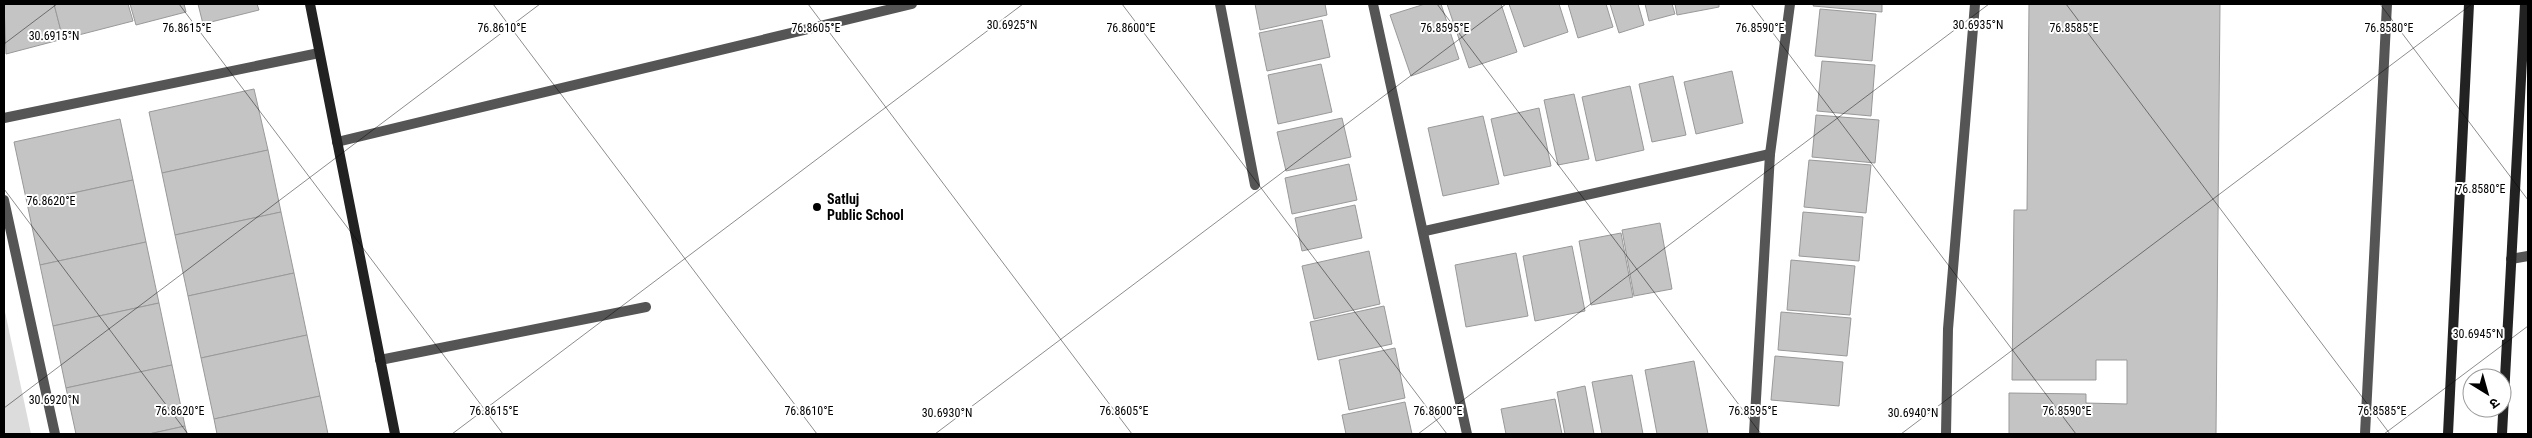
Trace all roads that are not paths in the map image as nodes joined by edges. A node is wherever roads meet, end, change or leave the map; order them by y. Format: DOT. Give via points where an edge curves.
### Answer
graph roads {
  1 [pos="310,4"];
  2 [pos="912,4"];
  3 [pos="1220,4"];
  4 [pos="1373,4"];
  5 [pos="1790,4"];
  6 [pos="1975,4"];
  7 [pos="2387,4"];
  8 [pos="2469,4"];
  9 [pos="2525,4"];
  10 [pos="319,53"];
  11 [pos="2525,61"];
  12 [pos="4,118"];
  13 [pos="337,142"];
  14 [pos="1770,154"];
  15 [pos="1255,184"];
  16 [pos="4,200"];
  17 [pos="1424,231"];
  18 [pos="2528,256"];
  19 [pos="2511,259"];
  20 [pos="646,307"];
  21 [pos="380,360"];
  22 [pos="55,434"];
  23 [pos="395,434"];
  24 [pos="1467,434"];
  25 [pos="1754,434"];
  26 [pos="1946,434"];
  27 [pos="2365,434"];
  28 [pos="2448,434"];
  29 [pos="2502,434"];
  1 -- 10 [label="street"];
  2 -- 13 [label="street"];
  3 -- 15 [label="street"];
  4 -- 17 [label="street"];
  5 -- 14 [label="street"];
  6 -- 26 [label="street" via="1948,329"];
  7 -- 27 [label="street"];
  8 -- 28 [label="street"];
  9 -- 11 [label="street"];
  10 -- 12 [label="street"];
  10 -- 13 [label="street"];
  11 -- 19 [label="street"];
  13 -- 21 [label="street"];
  14 -- 17 [label="street"];
  14 -- 25 [label="street"];
  16 -- 22 [label="street"];
  17 -- 24 [label="street"];
  18 -- 19 [label="street"];
  19 -- 29 [label="street"];
  20 -- 21 [label="street"];
  21 -- 23 [label="street"];
}
